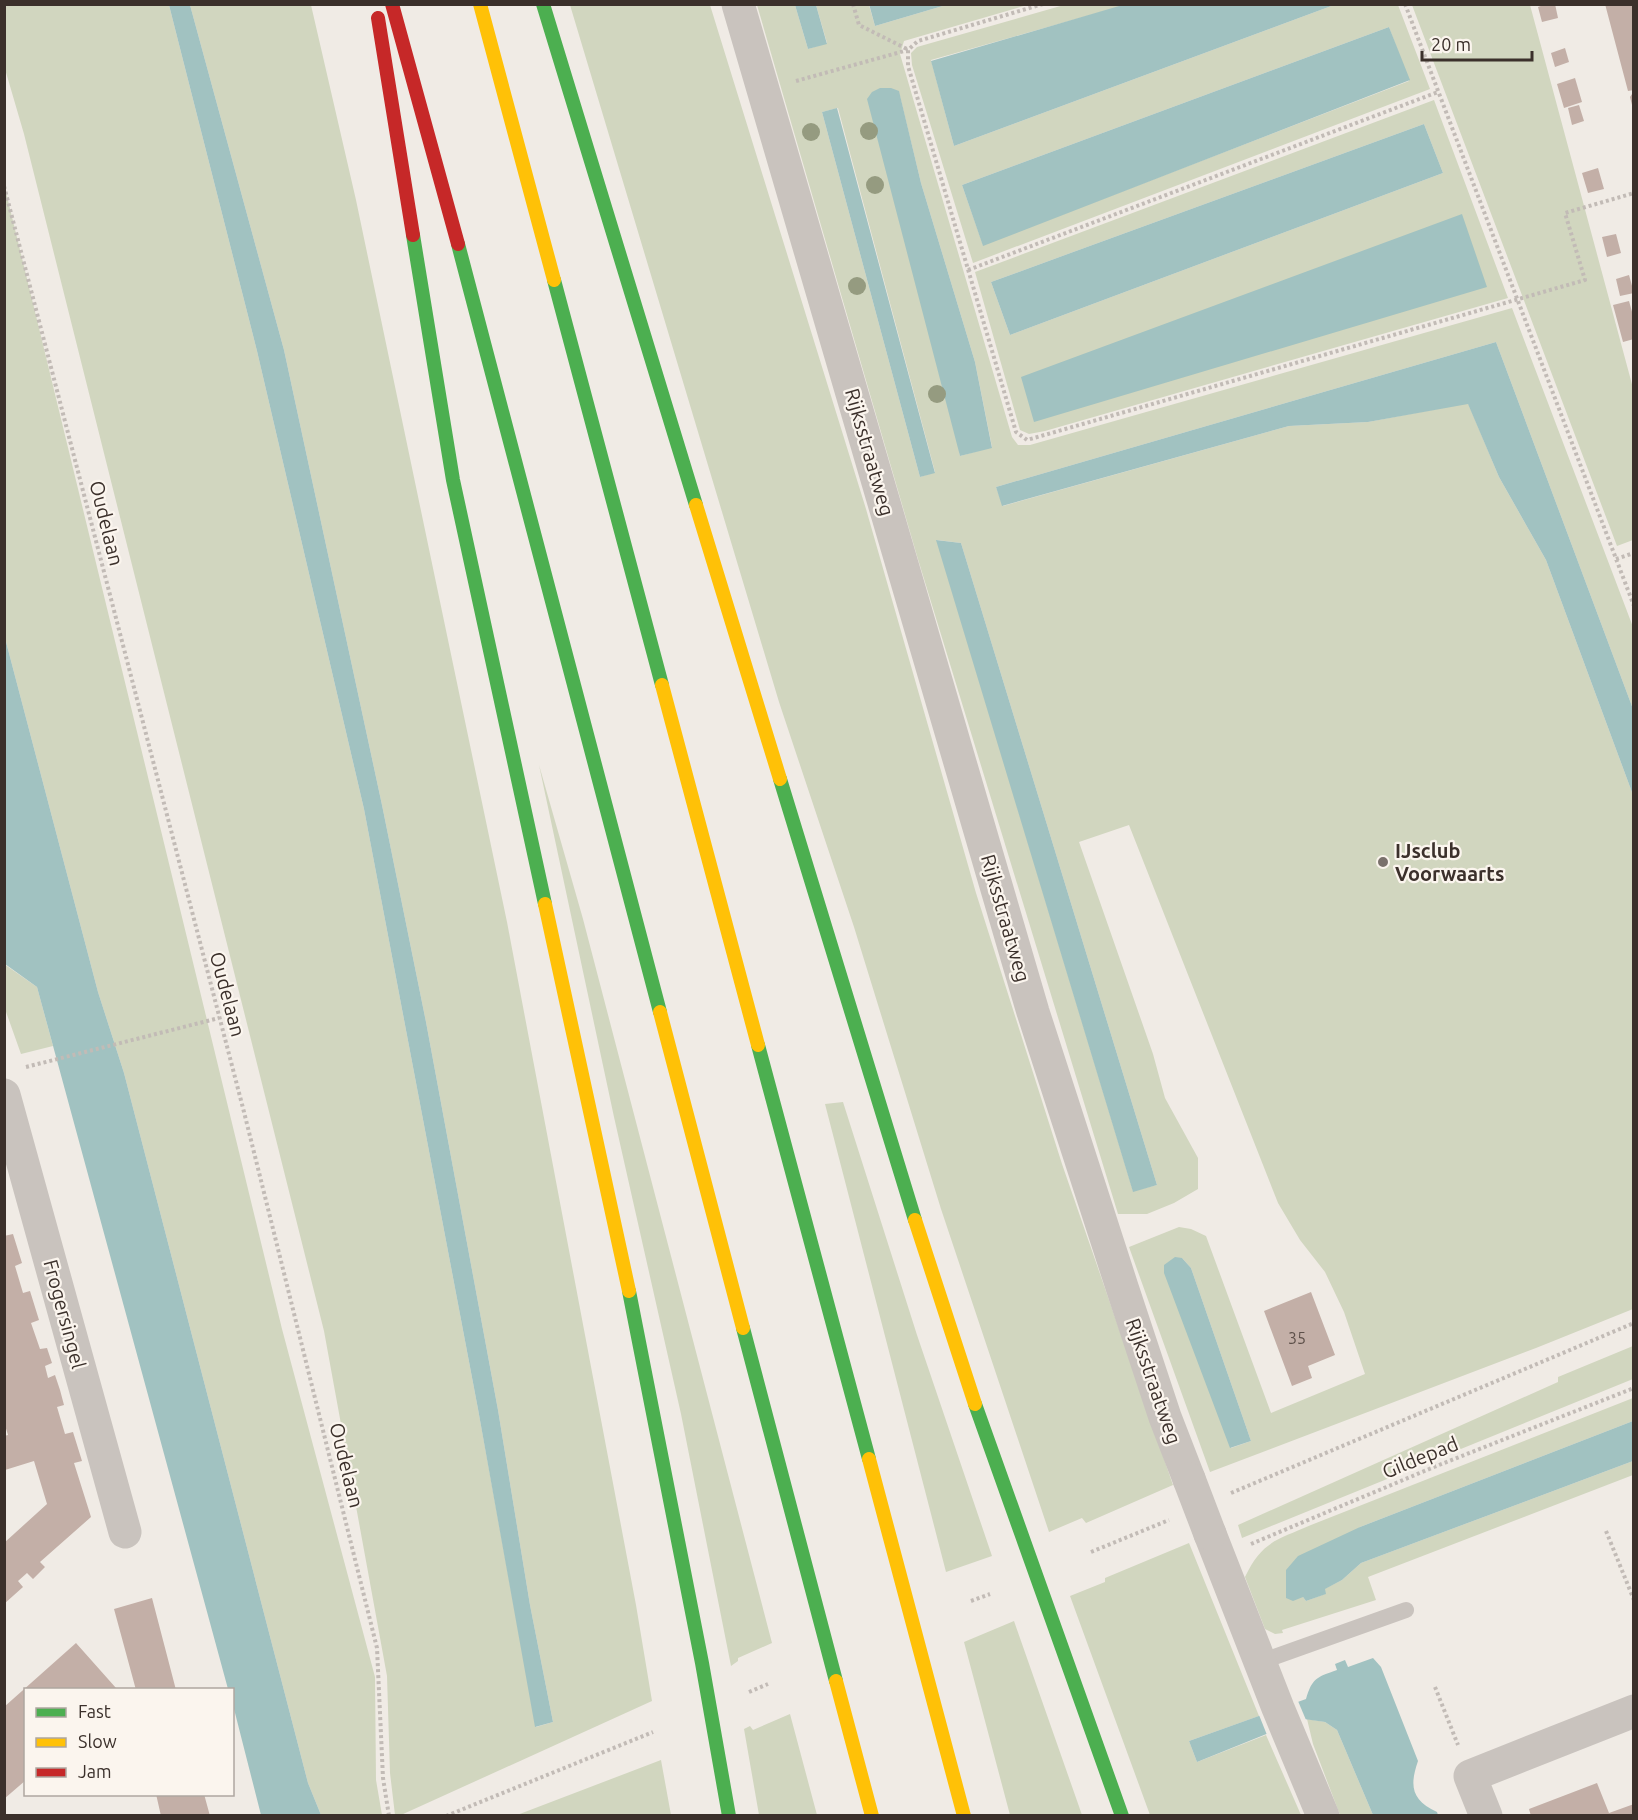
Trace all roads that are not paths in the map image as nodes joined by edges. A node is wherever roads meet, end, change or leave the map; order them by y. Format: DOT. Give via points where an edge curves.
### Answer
graph roads {
  1 [pos="376,4"];
  2 [pos="392,4"];
  3 [pos="480,4"];
  4 [pos="543,4"];
  5 [pos="738,4"];
  6 [pos="4,1095"];
  7 [pos="125,1532"];
  8 [pos="1406,1610"];
  9 [pos="1260,1662"];
  10 [pos="1634,1711"];
  11 [pos="729,1815"];
  12 [pos="872,1815"];
  13 [pos="964,1815"];
  14 [pos="1122,1815"];
  15 [pos="1323,1815"];
  16 [pos="1486,1815"];
  1 -- 11 [label="highway" via="453,480 627,1281"];
  2 -- 12 [label="highway"];
  3 -- 13 [label="highway"];
  4 -- 14 [label="highway" via="910,1206 975,1404"];
  5 -- 9 [label="street, Rijksstraatweg, bridge" via="1034,1012 1165,1417"];
  6 -- 7 [label="street, Frogersingel"];
  8 -- 9 [label="lane"];
  9 -- 15 [label="street, Rijksstraatweg"];
  10 -- 16 [label="street" via="1470,1776"];
}
